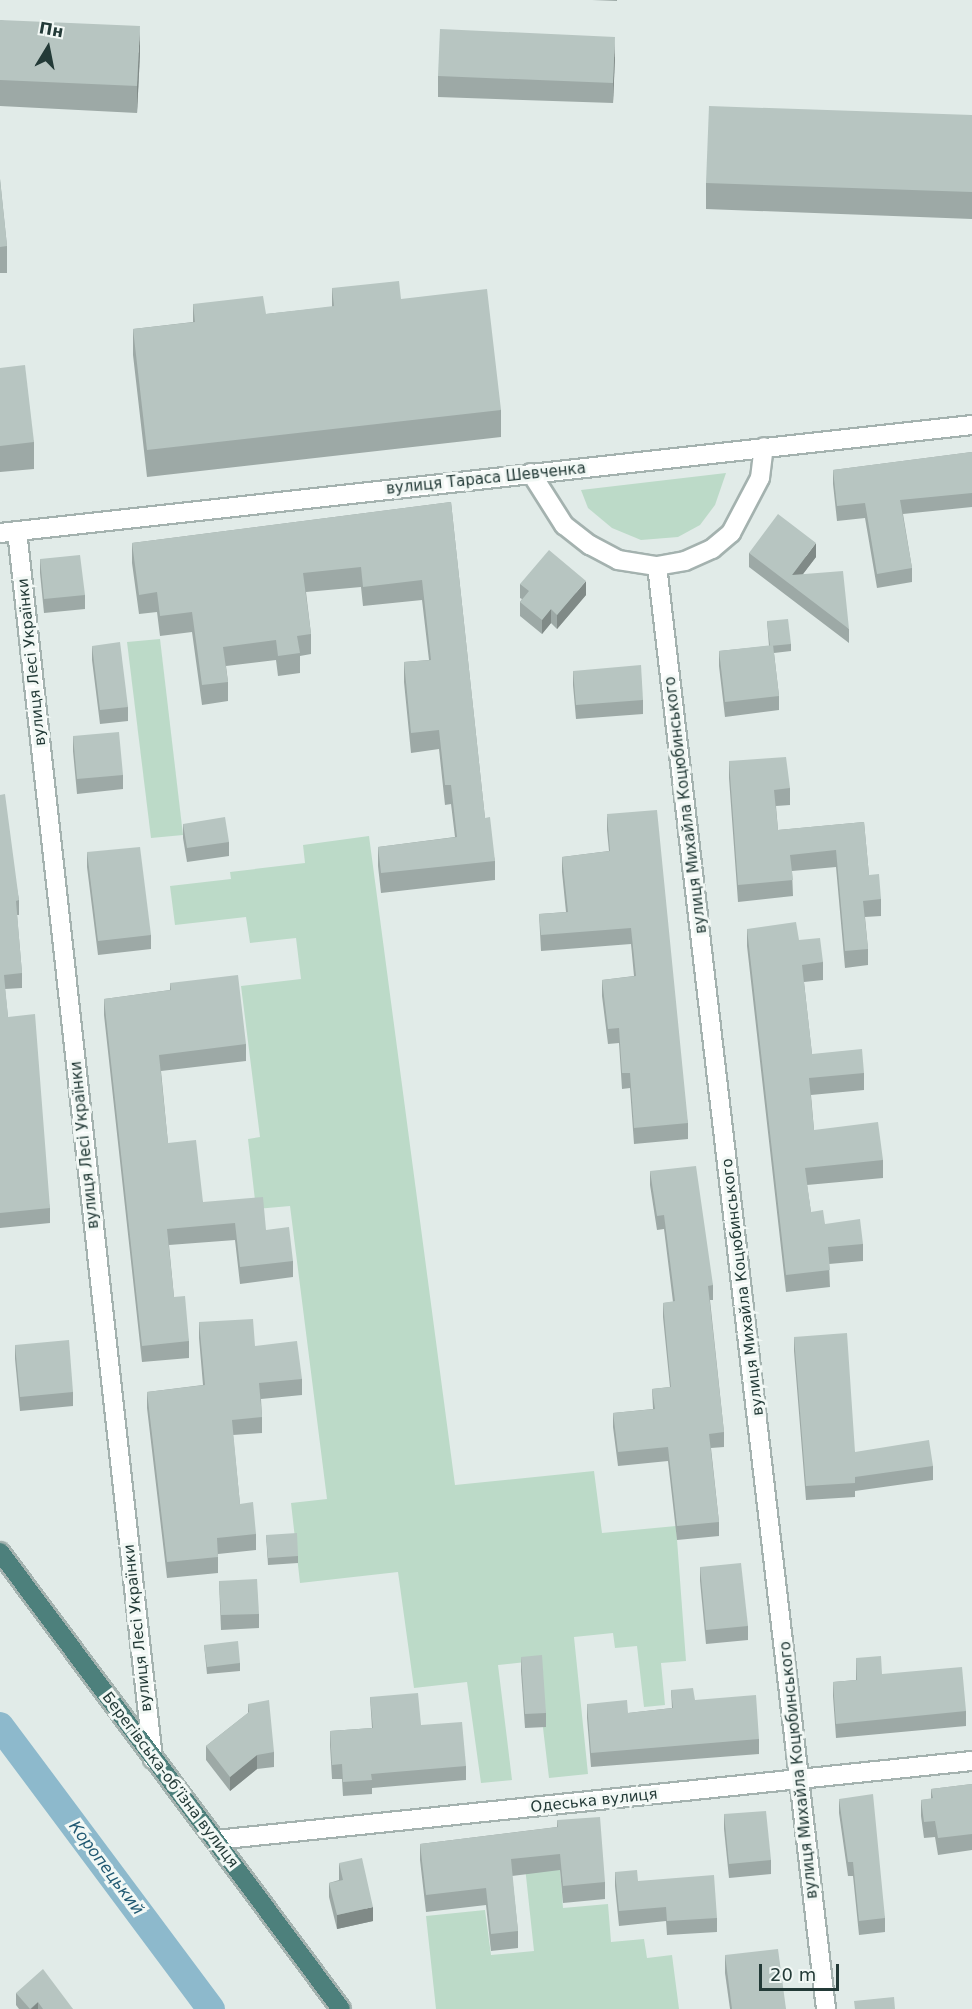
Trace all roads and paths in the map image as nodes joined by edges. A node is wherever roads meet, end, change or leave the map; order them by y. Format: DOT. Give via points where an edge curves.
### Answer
graph roads {
  1 [pos="972,425"];
  2 [pos="764,447"];
  3 [pos="531,473"];
  4 [pos="9,532"];
  5 [pos="657,566"];
  6 [pos="0,1552"];
  7 [pos="153,1759"];
  8 [pos="972,1761"];
  9 [pos="801,1780"];
  10 [pos="216,1840"];
  11 [pos="341,2009"];
  12 [pos="826,2009"];
  1 -- 2 [label="street, вулиця Тараса Шевченка"];
  2 -- 3 [label="street, вулиця Тараса Шевченка"];
  2 -- 5 [label="street" via="760,478 731,532 704,553"];
  3 -- 4 [label="street, вулиця Тараса Шевченка"];
  3 -- 5 [label="street" via="564,525 590,545 618,560"];
  4 -- 7 [label="street, вулиця Лесі Українки"];
  5 -- 9 [label="street, вулиця Михайла Коцюбинського"];
  6 -- 7 [label="highway, Берегівська-обʼїзна вулиця"];
  7 -- 10 [label="highway, Берегівська-обʼїзна вулиця"];
  8 -- 9 [label="street, Одеська вулиця"];
  9 -- 10 [label="street, Одеська вулиця"];
  9 -- 12 [label="street, вулиця Михайла Коцюбинського"];
  10 -- 11 [label="highway, Берегівська-обʼїзна вулиця"];
}
